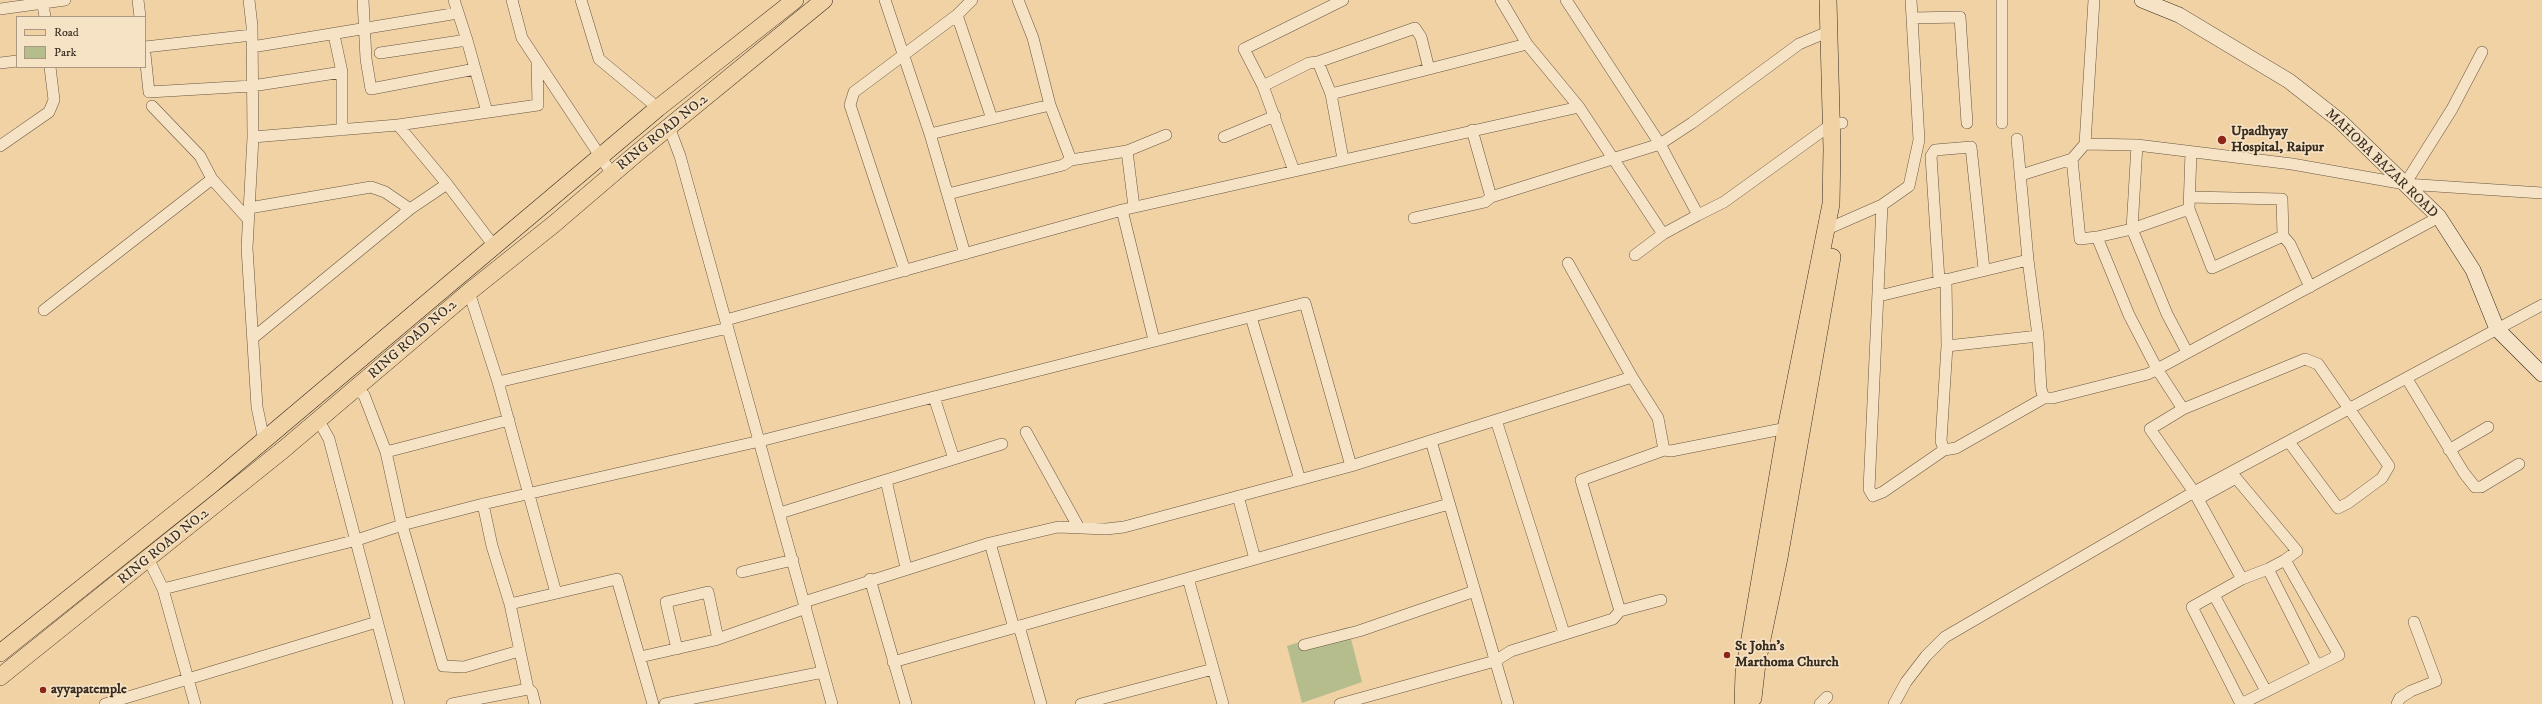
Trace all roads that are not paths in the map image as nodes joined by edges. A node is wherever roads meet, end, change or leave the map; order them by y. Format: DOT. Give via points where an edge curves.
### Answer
graph roads {
  1 [pos="65,0"];
  2 [pos="138,0"];
  3 [pos="249,0"];
  4 [pos="363,0"];
  5 [pos="454,0"];
  6 [pos="512,0"];
  7 [pos="581,0"];
  8 [pos="795,0"];
  9 [pos="824,0"];
  10 [pos="884,0"];
  11 [pos="972,0"];
  12 [pos="1018,0"];
  13 [pos="1343,0"];
  14 [pos="1501,0"];
  15 [pos="1566,0"];
  16 [pos="1828,0"];
  17 [pos="1837,0"];
  18 [pos="1911,0"];
  19 [pos="2002,0"];
  20 [pos="2094,0"];
  21 [pos="2142,0"];
  22 [pos="43,5"];
  23 [pos="0,9"];
  24 [pos="458,13"];
  25 [pos="957,15"];
  26 [pos="45,16"];
  27 [pos="140,16"];
  28 [pos="1913,18"];
  29 [pos="365,30"];
  30 [pos="1830,31"];
  31 [pos="334,35"];
  32 [pos="467,40"];
  33 [pos="252,41"];
  34 [pos="1527,44"];
  35 [pos="146,47"];
  36 [pos="2482,52"];
  37 [pos="380,53"];
  38 [pos="902,54"];
  39 [pos="16,61"];
  40 [pos="537,62"];
  41 [pos="1318,62"];
  42 [pos="0,63"];
  43 [pos="146,64"];
  44 [pos="50,68"];
  45 [pos="475,69"];
  46 [pos="1429,69"];
  47 [pos="342,72"];
  48 [pos="252,86"];
  49 [pos="1263,86"];
  50 [pos="1331,94"];
  51 [pos="1050,105"];
  52 [pos="152,106"];
  53 [pos="1578,107"];
  54 [pos="658,108"];
  55 [pos="487,112"];
  56 [pos="1275,116"];
  57 [pos="992,119"];
  58 [pos="2002,122"];
  59 [pos="1837,123"];
  60 [pos="1968,123"];
  61 [pos="398,125"];
  62 [pos="669,127"];
  63 [pos="342,130"];
  64 [pos="1472,130"];
  65 [pos="930,134"];
  66 [pos="1166,135"];
  67 [pos="253,137"];
  68 [pos="1224,137"];
  69 [pos="2017,139"];
  70 [pos="1660,144"];
  71 [pos="2085,144"];
  72 [pos="2137,145"];
  73 [pos="0,146"];
  74 [pos="1127,151"];
  75 [pos="2191,152"];
  76 [pos="599,157"];
  77 [pos="1343,159"];
  78 [pos="1071,160"];
  79 [pos="1614,160"];
  80 [pos="2072,160"];
  81 [pos="1294,171"];
  82 [pos="612,174"];
  83 [pos="2021,176"];
  84 [pos="212,179"];
  85 [pos="447,184"];
  86 [pos="2405,184"];
  87 [pos="2542,193"];
  88 [pos="948,194"];
  89 [pos="1491,197"];
  90 [pos="2189,197"];
  91 [pos="1882,206"];
  92 [pos="1134,208"];
  93 [pos="410,209"];
  94 [pos="2189,209"];
  95 [pos="1122,210"];
  96 [pos="249,214"];
  97 [pos="1698,215"];
  98 [pos="2439,217"];
  99 [pos="1414,218"];
  100 [pos="1832,228"];
  101 [pos="2132,229"];
  102 [pos="1663,234"];
  103 [pos="2283,236"];
  104 [pos="2097,237"];
  105 [pos="494,246"];
  106 [pos="965,254"];
  107 [pos="1635,255"];
  108 [pos="2028,260"];
  109 [pos="1568,263"];
  110 [pos="1984,270"];
  111 [pos="905,271"];
  112 [pos="1943,279"];
  113 [pos="2310,287"];
  114 [pos="469,292"];
  115 [pos="1879,296"];
  116 [pos="2542,305"];
  117 [pos="44,310"];
  118 [pos="1251,317"];
  119 [pos="727,324"];
  120 [pos="2497,329"];
  121 [pos="2038,336"];
  122 [pos="253,338"];
  123 [pos="1154,340"];
  124 [pos="1947,346"];
  125 [pos="2187,352"];
  126 [pos="2157,370"];
  127 [pos="2542,374"];
  128 [pos="1632,377"];
  129 [pos="2407,378"];
  130 [pos="498,382"];
  131 [pos="356,388"];
  132 [pos="934,397"];
  133 [pos="2044,398"];
  134 [pos="2183,409"];
  135 [pos="2350,410"];
  136 [pos="319,420"];
  137 [pos="509,420"];
  138 [pos="1496,420"];
  139 [pos="1794,427"];
  140 [pos="2488,427"];
  141 [pos="1026,432"];
  142 [pos="264,440"];
  143 [pos="760,441"];
  144 [pos="1431,441"];
  145 [pos="2289,442"];
  146 [pos="1002,444"];
  147 [pos="1664,450"];
  148 [pos="1944,450"];
  149 [pos="2449,450"];
  150 [pos="386,452"];
  151 [pos="954,459"];
  152 [pos="2519,464"];
  153 [pos="1351,466"];
  154 [pos="886,480"];
  155 [pos="1300,480"];
  156 [pos="529,493"];
  157 [pos="1238,496"];
  158 [pos="2196,496"];
  159 [pos="483,504"];
  160 [pos="1449,504"];
  161 [pos="780,513"];
  162 [pos="402,524"];
  163 [pos="1079,528"];
  164 [pos="355,540"];
  165 [pos="990,543"];
  166 [pos="148,558"];
  167 [pos="1254,559"];
  168 [pos="793,560"];
  169 [pos="2285,560"];
  170 [pos="906,568"];
  171 [pos="2268,569"];
  172 [pos="742,572"];
  173 [pos="1188,578"];
  174 [pos="870,579"];
  175 [pos="2242,579"];
  176 [pos="163,589"];
  177 [pos="1475,592"];
  178 [pos="556,593"];
  179 [pos="2214,595"];
  180 [pos="1661,600"];
  181 [pos="510,604"];
  182 [pos="805,605"];
  183 [pos="1620,611"];
  184 [pos="377,622"];
  185 [pos="2414,622"];
  186 [pos="1017,627"];
  187 [pos="1564,633"];
  188 [pos="718,639"];
  189 [pos="1304,645"];
  190 [pos="677,649"];
  191 [pos="519,651"];
  192 [pos="0,653"];
  193 [pos="640,658"];
  194 [pos="1495,661"];
  195 [pos="893,662"];
  196 [pos="2317,666"];
  197 [pos="1213,669"];
  198 [pos="823,672"];
  199 [pos="0,677"];
  200 [pos="188,679"];
  201 [pos="528,689"];
  202 [pos="2266,691"];
  203 [pos="105,704"];
  204 [pos="195,704"];
  205 [pos="398,704"];
  206 [pos="452,704"];
  207 [pos="535,704"];
  208 [pos="653,704"];
  209 [pos="665,704"];
  210 [pos="832,704"];
  211 [pos="906,704"];
  212 [pos="1042,704"];
  213 [pos="1082,704"];
  214 [pos="1223,704"];
  215 [pos="1340,704"];
  216 [pos="1508,704"];
  217 [pos="1743,704"];
  218 [pos="1753,704"];
  219 [pos="1894,704"];
  220 [pos="2397,704"];
  1 -- 22 [label="street"];
  2 -- 27 [label="street"];
  3 -- 33 [label="street"];
  4 -- 29 [label="street"];
  5 -- 24 [label="street"];
  6 -- 40 [label="street" via="522,38"];
  7 -- 54 [label="street" via="599,59"];
  8 -- 54 [label="main road, RING ROAD NO.2"];
  9 -- 62 [label="main road, RING ROAD NO.2"];
  10 -- 38 [label="street"];
  11 -- 25 [label="street"];
  12 -- 51 [label="street" via="1033,38"];
  13 -- 49 [label="street" via="1244,49"];
  14 -- 34 [label="street"];
  15 -- 70 [label="street"];
  16 -- 30 [label="main road"];
  17 -- 59 [label="main road"];
  18 -- 28 [label="street"];
  19 -- 58 [label="street"];
  20 -- 71 [label="street"];
  21 -- 86 [label="street, MAHOBA BAZAR ROAD" via="2179,15 2289,80 2340,121"];
  22 -- 23 [label="street"];
  22 -- 26 [label="street"];
  24 -- 29 [label="street"];
  24 -- 32 [label="street"];
  25 -- 38 [label="street"];
  25 -- 57 [label="street"];
  28 -- 60 [label="street" via="1960,17"];
  28 -- 91 [label="street" via="1919,140 1909,186"];
  29 -- 31 [label="street"];
  29 -- 45 [label="street" via="371,89"];
  30 -- 59 [label="main road"];
  30 -- 70 [label="street" via="1799,44"];
  31 -- 33 [label="street"];
  31 -- 47 [label="street"];
  32 -- 37 [label="street"];
  32 -- 45 [label="street"];
  33 -- 35 [label="street"];
  33 -- 48 [label="street"];
  34 -- 46 [label="street"];
  34 -- 53 [label="street"];
  36 -- 86 [label="street" via="2452,109"];
  38 -- 65 [label="street"];
  38 -- 111 [label="street" via="854,92 850,105"];
  39 -- 42 [label="street"];
  40 -- 55 [label="street" via="538,105"];
  40 -- 76 [label="street"];
  41 -- 46 [label="street" via="1415,28 1421,37"];
  41 -- 49 [label="street" via="1310,63"];
  41 -- 50 [label="street"];
  43 -- 48 [label="street" via="149,92"];
  44 -- 73 [label="street" via="54,100 49,112"];
  45 -- 55 [label="street"];
  46 -- 50 [label="street"];
  47 -- 48 [label="street"];
  47 -- 63 [label="street"];
  48 -- 67 [label="street"];
  49 -- 56 [label="street"];
  50 -- 77 [label="street"];
  51 -- 57 [label="street"];
  51 -- 78 [label="street"];
  52 -- 84 [label="street" via="200,156"];
  53 -- 64 [label="street"];
  53 -- 79 [label="street"];
  54 -- 76 [label="main road, RING ROAD NO.2"];
  55 -- 61 [label="street"];
  56 -- 68 [label="street"];
  56 -- 81 [label="street"];
  57 -- 65 [label="street"];
  59 -- 97 [label="street" via="1724,202"];
  59 -- 100 [label="main road" via="1831,204"];
  61 -- 63 [label="street"];
  61 -- 85 [label="street"];
  62 -- 82 [label="main road, RING ROAD NO.2"];
  62 -- 119 [label="street" via="680,156"];
  63 -- 67 [label="street"];
  64 -- 77 [label="street"];
  64 -- 89 [label="street"];
  65 -- 88 [label="street"];
  66 -- 74 [label="street"];
  67 -- 96 [label="street"];
  69 -- 83 [label="street"];
  70 -- 79 [label="street"];
  70 -- 97 [label="street"];
  71 -- 72 [label="street"];
  71 -- 80 [label="street"];
  72 -- 75 [label="street"];
  72 -- 101 [label="street"];
  74 -- 78 [label="street"];
  74 -- 92 [label="street"];
  75 -- 86 [label="street" via="2292,164"];
  75 -- 90 [label="street"];
  76 -- 82 [label="street"];
  76 -- 105 [label="main road, RING ROAD NO.2"];
  77 -- 81 [label="street"];
  78 -- 88 [label="street"];
  79 -- 89 [label="street"];
  79 -- 102 [label="street"];
  80 -- 83 [label="street"];
  80 -- 104 [label="street" via="2080,239"];
  81 -- 92 [label="street"];
  82 -- 114 [label="main road, RING ROAD NO.2"];
  83 -- 108 [label="street"];
  84 -- 96 [label="street"];
  84 -- 117 [label="street"];
  85 -- 93 [label="street"];
  85 -- 105 [label="street"];
  86 -- 87 [label="street"];
  86 -- 98 [label="street, MAHOBA BAZAR ROAD"];
  88 -- 106 [label="street"];
  89 -- 99 [label="street" via="1485,202"];
  90 -- 94 [label="street"];
  90 -- 103 [label="street" via="2282,199"];
  91 -- 100 [label="street"];
  91 -- 115 [label="street"];
  92 -- 95 [label="street"];
  93 -- 96 [label="street" via="385,192 371,187"];
  93 -- 122 [label="street"];
  94 -- 101 [label="street"];
  94 -- 103 [label="street" via="2212,268"];
  95 -- 106 [label="street"];
  95 -- 123 [label="street"];
  96 -- 122 [label="street" via="247,248"];
  97 -- 102 [label="street"];
  98 -- 113 [label="street"];
  98 -- 120 [label="street, MAHOBA BAZAR ROAD" via="2473,270"];
  100 -- 139 [label="main road"];
  101 -- 104 [label="street"];
  101 -- 125 [label="street" via="2167,314"];
  102 -- 107 [label="street"];
  103 -- 113 [label="street" via="2290,244"];
  104 -- 126 [label="street" via="2129,316"];
  105 -- 142 [label="main road, RING ROAD NO.2"];
  106 -- 111 [label="street"];
  108 -- 110 [label="street"];
  108 -- 121 [label="street"];
  109 -- 128 [label="street"];
  110 -- 112 [label="street"];
  110 -- 112 [label="street" via="1971,147 1936,150 1931,156"];
  111 -- 119 [label="street"];
  112 -- 115 [label="street"];
  112 -- 124 [label="street"];
  113 -- 125 [label="street"];
  114 -- 130 [label="street"];
  114 -- 131 [label="main road, RING ROAD NO.2"];
  115 -- 148 [label="street" via="1868,489 1873,496 1883,492"];
  116 -- 120 [label="street"];
  118 -- 123 [label="street"];
  118 -- 153 [label="street" via="1305,303"];
  118 -- 155 [label="street"];
  119 -- 130 [label="street"];
  119 -- 143 [label="street"];
  120 -- 127 [label="street, MAHOBA BAZAR ROAD"];
  120 -- 129 [label="street"];
  121 -- 124 [label="street"];
  121 -- 133 [label="street" via="2041,389"];
  122 -- 142 [label="street" via="257,407"];
  123 -- 132 [label="street"];
  124 -- 148 [label="street" via="1941,441"];
  125 -- 126 [label="street"];
  126 -- 133 [label="street" via="2053,398"];
  126 -- 134 [label="street"];
  128 -- 138 [label="street"];
  128 -- 147 [label="street" via="1658,418"];
  129 -- 135 [label="street"];
  129 -- 149 [label="street"];
  130 -- 137 [label="street"];
  131 -- 136 [label="main road, RING ROAD NO.2"];
  131 -- 150 [label="street" via="364,395"];
  132 -- 143 [label="street"];
  132 -- 151 [label="street"];
  133 -- 148 [label="street" via="1956,448"];
  134 -- 135 [label="street" via="2305,360 2318,364"];
  134 -- 158 [label="street" via="2150,429"];
  135 -- 145 [label="street"];
  135 -- 145 [label="street" via="2389,466 2382,478 2348,503 2338,508"];
  136 -- 164 [label="street" via="329,438"];
  136 -- 166 [label="main road, RING ROAD NO.2"];
  137 -- 150 [label="street"];
  137 -- 156 [label="street"];
  138 -- 144 [label="street"];
  138 -- 187 [label="street"];
  139 -- 147 [label="street" via="1671,451"];
  139 -- 217 [label="main road" via="1744,673"];
  139 -- 218 [label="main road" via="1757,663"];
  140 -- 149 [label="street"];
  141 -- 163 [label="street"];
  142 -- 192 [label="main road, RING ROAD NO.2"];
  143 -- 156 [label="street"];
  143 -- 161 [label="street"];
  144 -- 153 [label="street"];
  144 -- 160 [label="street"];
  145 -- 158 [label="street"];
  146 -- 151 [label="street"];
  147 -- 183 [label="street" via="1580,480"];
  149 -- 152 [label="street" via="2475,487 2481,487"];
  150 -- 162 [label="street"];
  151 -- 154 [label="street"];
  153 -- 155 [label="street"];
  154 -- 161 [label="street"];
  154 -- 170 [label="street"];
  155 -- 157 [label="street"];
  156 -- 159 [label="street"];
  156 -- 178 [label="street"];
  157 -- 163 [label="street" via="1124,527"];
  157 -- 167 [label="street"];
  158 -- 169 [label="street" via="2236,478 2297,551"];
  158 -- 175 [label="street"];
  158 -- 219 [label="street" via="1945,637 1906,682"];
  159 -- 162 [label="street"];
  159 -- 181 [label="street" via="492,546"];
  160 -- 167 [label="street"];
  160 -- 177 [label="street"];
  161 -- 168 [label="street"];
  162 -- 164 [label="street"];
  162 -- 191 [label="street" via="443,666 464,667"];
  163 -- 165 [label="street" via="1058,527"];
  164 -- 176 [label="street"];
  164 -- 184 [label="street"];
  165 -- 170 [label="street"];
  165 -- 186 [label="street"];
  166 -- 176 [label="street"];
  166 -- 199 [label="main road, RING ROAD NO.2"];
  167 -- 173 [label="street"];
  168 -- 172 [label="street"];
  168 -- 182 [label="street"];
  169 -- 171 [label="street"];
  169 -- 196 [label="street" via="2339,655"];
  170 -- 174 [label="street"];
  171 -- 175 [label="street"];
  171 -- 196 [label="street"];
  173 -- 186 [label="street"];
  173 -- 197 [label="street"];
  174 -- 182 [label="street"];
  174 -- 195 [label="street"];
  175 -- 179 [label="street"];
  176 -- 200 [label="street"];
  177 -- 189 [label="street" via="1359,631"];
  177 -- 194 [label="street"];
  178 -- 181 [label="street"];
  178 -- 193 [label="street" via="617,579"];
  179 -- 202 [label="street"];
  179 -- 202 [label="street" via="2192,606 2241,704"];
  180 -- 183 [label="street"];
  181 -- 191 [label="street"];
  182 -- 188 [label="street"];
  182 -- 198 [label="street"];
  183 -- 187 [label="street" via="1614,619"];
  184 -- 200 [label="street"];
  184 -- 205 [label="street"];
  185 -- 220 [label="street" via="2436,681 2411,691 2400,698"];
  186 -- 195 [label="street"];
  186 -- 212 [label="street"];
  187 -- 194 [label="street" via="1511,651"];
  188 -- 190 [label="street"];
  188 -- 190 [label="street" via="708,592 666,602"];
  190 -- 193 [label="street"];
  191 -- 201 [label="street"];
  193 -- 208 [label="street"];
  194 -- 215 [label="street"];
  194 -- 216 [label="street"];
  195 -- 211 [label="street"];
  196 -- 202 [label="street"];
  197 -- 213 [label="street"];
  197 -- 214 [label="street"];
  198 -- 209 [label="street"];
  198 -- 210 [label="street"];
  200 -- 203 [label="street"];
  200 -- 204 [label="street"];
  201 -- 206 [label="street"];
  201 -- 207 [label="street" via="532,692"];
}
